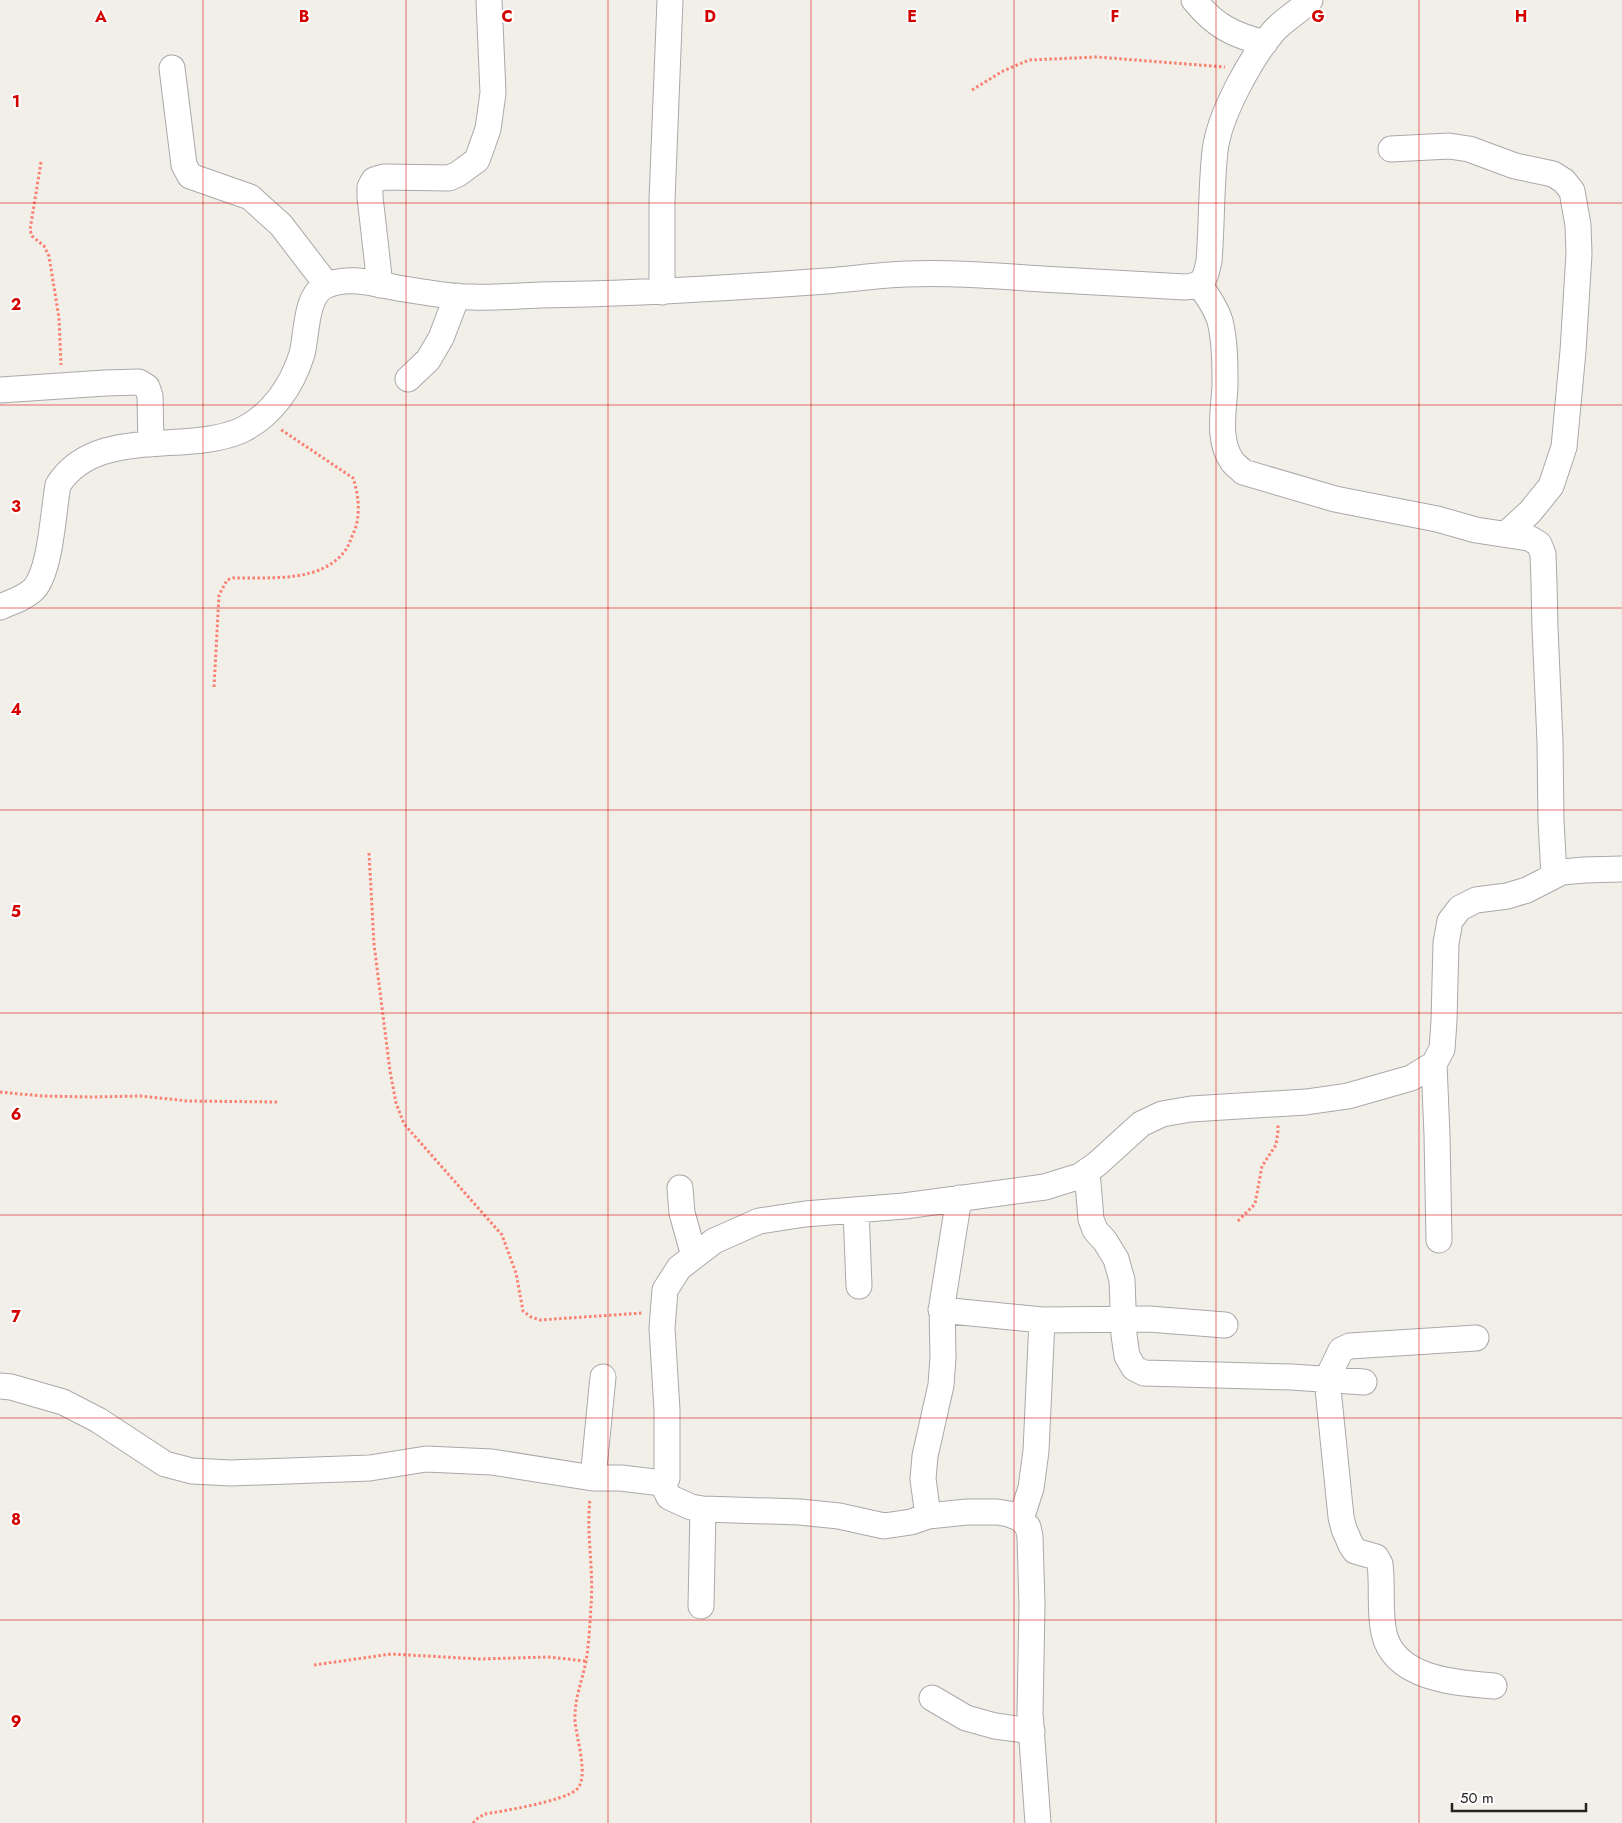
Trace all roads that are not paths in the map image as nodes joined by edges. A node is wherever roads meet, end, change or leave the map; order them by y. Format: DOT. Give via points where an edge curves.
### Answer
graph roads {
  1 [pos="489,0"];
  2 [pos="670,0"];
  3 [pos="1194,0"];
  4 [pos="1310,0"];
  5 [pos="1265,43"];
  6 [pos="172,68"];
  7 [pos="1391,149"];
  8 [pos="380,284"];
  9 [pos="1199,284"];
  10 [pos="327,285"];
  11 [pos="662,292"];
  12 [pos="457,296"];
  13 [pos="408,379"];
  14 [pos="0,390"];
  15 [pos="151,444"];
  16 [pos="1506,534"];
  17 [pos="0,607"];
  18 [pos="1622,869"];
  19 [pos="1554,876"];
  20 [pos="1434,1064"];
  21 [pos="1087,1171"];
  22 [pos="680,1188"];
  23 [pos="959,1198"];
  24 [pos="856,1210"];
  25 [pos="1439,1240"];
  26 [pos="694,1256"];
  27 [pos="859,1286"];
  28 [pos="941,1310"];
  29 [pos="1124,1319"];
  30 [pos="1042,1320"];
  31 [pos="1226,1325"];
  32 [pos="1476,1338"];
  33 [pos="603,1377"];
  34 [pos="1327,1379"];
  35 [pos="1364,1382"];
  36 [pos="0,1386"];
  37 [pos="593,1478"];
  38 [pos="662,1483"];
  39 [pos="703,1509"];
  40 [pos="928,1516"];
  41 [pos="1021,1519"];
  42 [pos="702,1606"];
  43 [pos="1494,1686"];
  44 [pos="932,1698"];
  45 [pos="1032,1732"];
  46 [pos="1038,1823"];
  1 -- 8 [label="street" via="493,93 488,129 477,160 449,178 384,177 374,180 370,197"];
  2 -- 11 [label="street" via="662,200"];
  3 -- 5 [label="street" via="1216,22 1241,37"];
  4 -- 5 [label="street"];
  5 -- 9 [label="street" via="1253,58 1219,131 1215,150 1209,261 1205,278"];
  6 -- 10 [label="street" via="186,171 190,176 250,197 281,226"];
  7 -- 16 [label="street" via="1449,146 1469,149 1515,166 1553,174 1572,192 1579,254 1564,447 1551,486"];
  8 -- 10 [label="street" via="358,280"];
  8 -- 12 [label="street"];
  9 -- 11 [label="street" via="1185,287 905,274"];
  9 -- 16 [label="street" via="1220,320 1224,352 1225,443 1232,461 1243,472 1335,499"];
  10 -- 15 [label="street" via="314,298 308,313 302,354 286,391 259,420 223,436"];
  11 -- 12 [label="street"];
  12 -- 13 [label="street" via="428,360"];
  14 -- 15 [label="street" via="144,384 150,396"];
  15 -- 17 [label="street" via="119,448 93,456 63,476 58,485 45,570 24,597"];
  16 -- 19 [label="street" via="1529,538 1539,544 1543,554"];
  18 -- 19 [label="street" via="1562,872"];
  19 -- 20 [label="street" via="1527,890 1476,900 1460,908 1450,921 1446,943 1442,1049"];
  20 -- 21 [label="street" via="1411,1078 1348,1096 1162,1114 1141,1124"];
  20 -- 25 [label="street"];
  21 -- 23 [label="street" via="1045,1187"];
  21 -- 29 [label="street" via="1091,1219 1116,1259 1122,1280"];
  22 -- 26 [label="street" via="682,1213"];
  23 -- 24 [label="street"];
  23 -- 28 [label="street"];
  24 -- 26 [label="street" via="758,1221 714,1241"];
  24 -- 27 [label="street"];
  26 -- 38 [label="street" via="679,1268 665,1290 662,1312 667,1478"];
  28 -- 30 [label="street"];
  28 -- 40 [label="street" via="941,1385 923,1479"];
  29 -- 30 [label="street"];
  29 -- 31 [label="street"];
  29 -- 34 [label="street" via="1127,1356 1134,1368 1144,1373"];
  30 -- 41 [label="street" via="1036,1451 1031,1488"];
  32 -- 34 [label="street" via="1350,1346 1341,1350"];
  33 -- 37 [label="street"];
  34 -- 35 [label="street"];
  34 -- 43 [label="street" via="1344,1530 1355,1551 1372,1554 1380,1564 1384,1633 1390,1648 1400,1660 1432,1677"];
  36 -- 37 [label="street" via="63,1402 120,1433 164,1464 192,1471 231,1473 370,1468 426,1459 492,1462"];
  37 -- 38 [label="street"];
  38 -- 39 [label="street" via="669,1497"];
  39 -- 40 [label="street" via="800,1512 884,1526"];
  39 -- 42 [label="street"];
  40 -- 41 [label="street" via="983,1511"];
  41 -- 45 [label="street" via="1028,1527 1030,1537"];
  44 -- 45 [label="street" via="966,1718"];
  45 -- 46 [label="street"];
}
